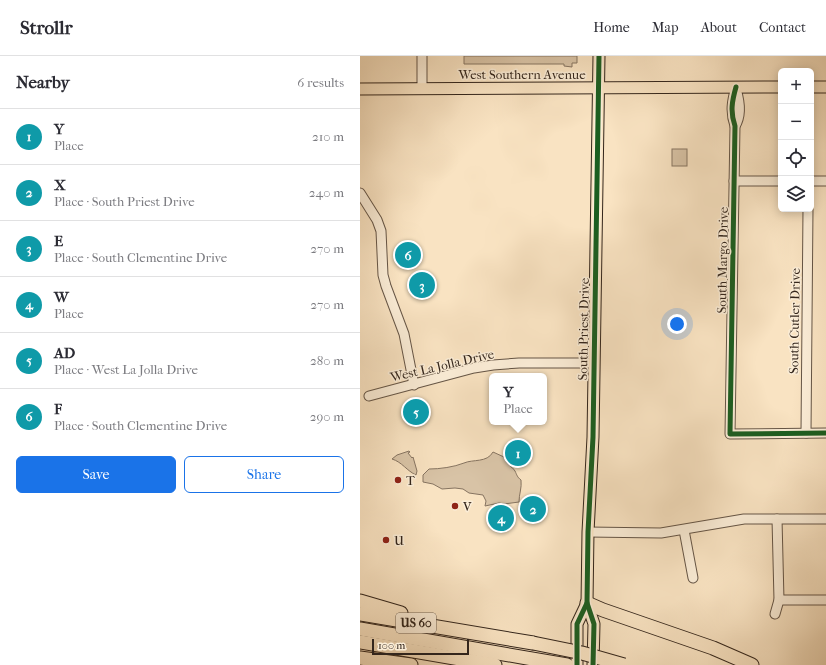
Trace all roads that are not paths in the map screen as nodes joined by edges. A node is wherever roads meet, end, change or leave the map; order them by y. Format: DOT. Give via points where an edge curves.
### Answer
graph roads {
  1 [pos="422,56"];
  2 [pos="599,56"];
  3 [pos="736,87"];
  4 [pos="778,87"];
  5 [pos="814,87"];
  6 [pos="422,88"];
  7 [pos="599,88"];
  8 [pos="826,88"];
  9 [pos="360,89"];
  10 [pos="734,181"];
  11 [pos="778,181"];
  12 [pos="814,181"];
  13 [pos="826,181"];
  14 [pos="360,193"];
  15 [pos="808,212"];
  16 [pos="593,364"];
  17 [pos="414,385"];
  18 [pos="369,396"];
  19 [pos="806,433"];
  20 [pos="826,433"];
  21 [pos="777,519"];
  22 [pos="826,519"];
  23 [pos="684,530"];
  24 [pos="588,532"];
  25 [pos="692,578"];
  26 [pos="779,600"];
  27 [pos="826,600"];
  28 [pos="360,601"];
  29 [pos="587,603"];
  30 [pos="360,614"];
  31 [pos="775,614"];
  32 [pos="360,629"];
  33 [pos="472,632"];
  34 [pos="360,642"];
  35 [pos="360,651"];
  36 [pos="360,658"];
  37 [pos="411,665"];
  38 [pos="449,665"];
  39 [pos="496,665"];
  40 [pos="567,665"];
  41 [pos="577,665"];
  42 [pos="593,665"];
  43 [pos="624,665"];
  44 [pos="752,665"];
  1 -- 6 [label="street"];
  2 -- 7 [label="main road, South Priest Drive"];
  3 -- 4 [label="main road, West Southern Avenue"];
  3 -- 7 [label="main road, West Southern Avenue"];
  3 -- 10 [label="street, South Margo Drive" via="732,102 735,126"];
  5 -- 8 [label="main road"];
  6 -- 7 [label="main road, West Southern Avenue"];
  6 -- 9 [label="main road, West Southern Avenue"];
  7 -- 16 [label="main road, South Priest Drive"];
  10 -- 11 [label="street"];
  10 -- 19 [label="street, South Margo Drive" via="730,434"];
  12 -- 13 [label="street"];
  14 -- 17 [label="street" via="380,224 383,275 404,334"];
  15 -- 19 [label="street, South Cutler Drive"];
  16 -- 17 [label="street, West La Jolla Drive" via="493,365"];
  16 -- 24 [label="main road, South Priest Drive"];
  17 -- 18 [label="street, West La Jolla Drive"];
  19 -- 20 [label="street"];
  21 -- 22 [label="street"];
  21 -- 23 [label="street" via="744,519"];
  21 -- 26 [label="street"];
  23 -- 24 [label="street" via="661,533"];
  23 -- 25 [label="street"];
  24 -- 29 [label="main road, South Priest Drive"];
  26 -- 27 [label="street"];
  26 -- 31 [label="street"];
  28 -- 33 [label="highway"];
  29 -- 41 [label="main road, South Priest Drive" via="577,624"];
  29 -- 42 [label="main road, South Priest Drive" via="594,624"];
  29 -- 44 [label="highway" via="713,648"];
  30 -- 33 [label="highway, US 60"];
  32 -- 40 [label="highway"];
  33 -- 43 [label="highway, US 60, bridge" via="582,653"];
  34 -- 39 [label="highway"];
  35 -- 38 [label="highway"];
  36 -- 37 [label="highway"];
}
